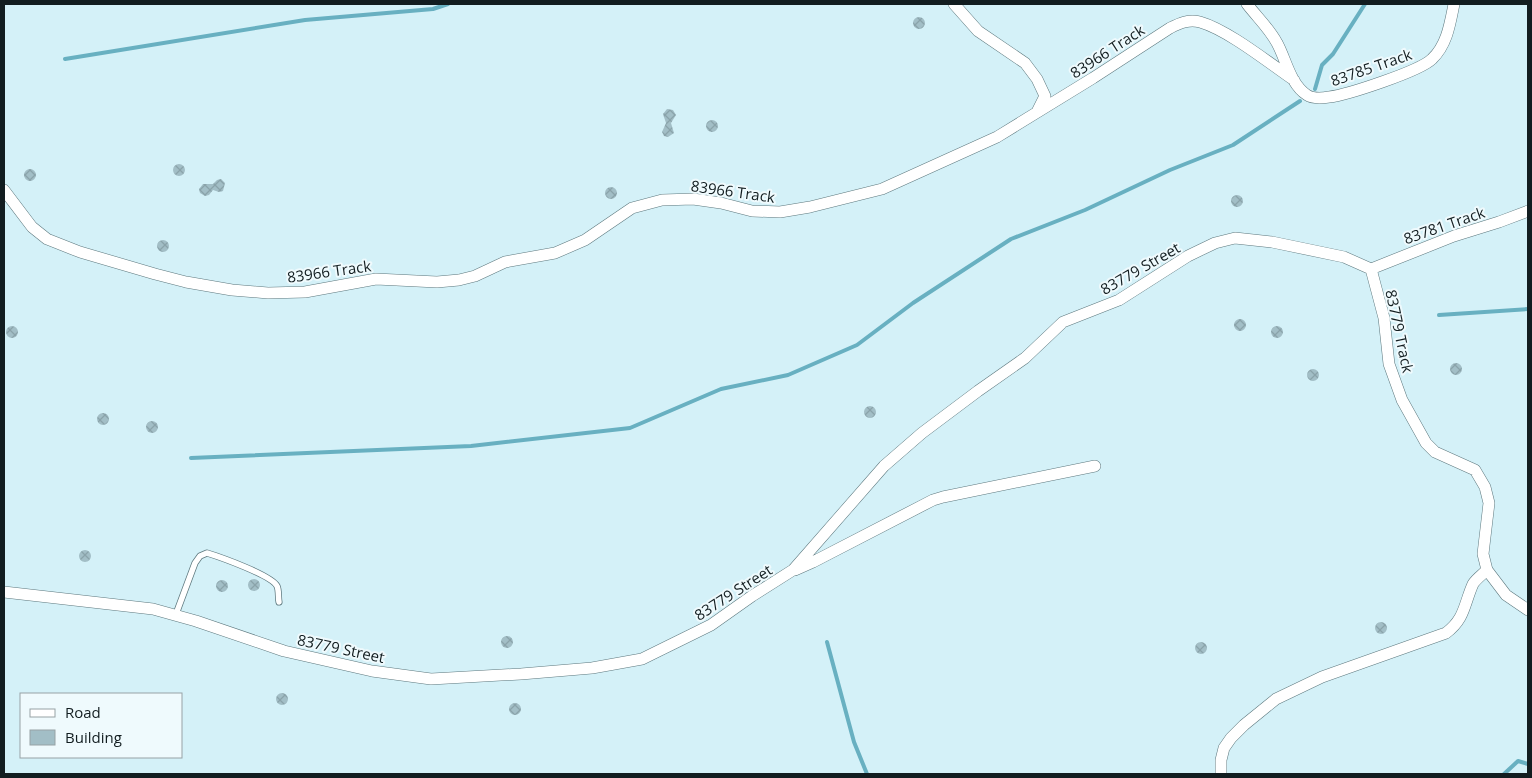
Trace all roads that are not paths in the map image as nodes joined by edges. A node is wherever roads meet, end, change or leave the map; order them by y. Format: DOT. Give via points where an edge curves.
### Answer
graph roads {
  1 [pos="954,4"];
  2 [pos="1246,4"];
  3 [pos="1454,4"];
  4 [pos="1294,80"];
  5 [pos="1038,110"];
  6 [pos="4,190"];
  7 [pos="1528,211"];
  8 [pos="1371,269"];
  9 [pos="1095,466"];
  10 [pos="793,570"];
  11 [pos="1487,570"];
  12 [pos="4,592"];
  13 [pos="279,602"];
  14 [pos="1528,610"];
  15 [pos="176,614"];
  16 [pos="1221,774"];
  1 -- 5 [label="street" via="978,32 1025,63 1045,96"];
  2 -- 4 [label="street, 83785 Track" via="1276,42"];
  3 -- 4 [label="street, 83785 Track" via="1443,45 1430,61 1418,68 1330,97 1306,95"];
  4 -- 5 [label="street, 83966 Track" via="1220,31 1199,22 1183,22"];
  5 -- 6 [label="street, 83966 Track" via="997,137 882,189 780,212 752,211 721,202 693,199 662,200 632,208 585,240 555,254 506,262 475,276 437,282 376,279 305,292 268,293 186,282 80,252 47,239 32,227"];
  7 -- 8 [label="street, 83781 Track"];
  8 -- 10 [label="street, 83779 Street" via="1344,256 1235,238 1188,256 1119,300 1063,322 1025,358 922,433 884,466"];
  8 -- 11 [label="street, 83779 Track" via="1384,318 1389,364 1402,400 1426,443 1435,452 1475,470 1485,487 1489,503 1483,554"];
  9 -- 10 [label="street" via="938,499"];
  10 -- 15 [label="street, 83779 Street" via="711,626 642,659 592,668 521,674 431,679 372,671 284,651"];
  11 -- 14 [label="street" via="1506,594"];
  11 -- 16 [label="street" via="1474,582 1462,615 1446,633 1322,677 1276,699 1244,725 1224,748"];
  12 -- 15 [label="street, 83779 Street"];
  13 -- 15 [label="lane" via="277,587 271,580 206,553 195,564"];
}
